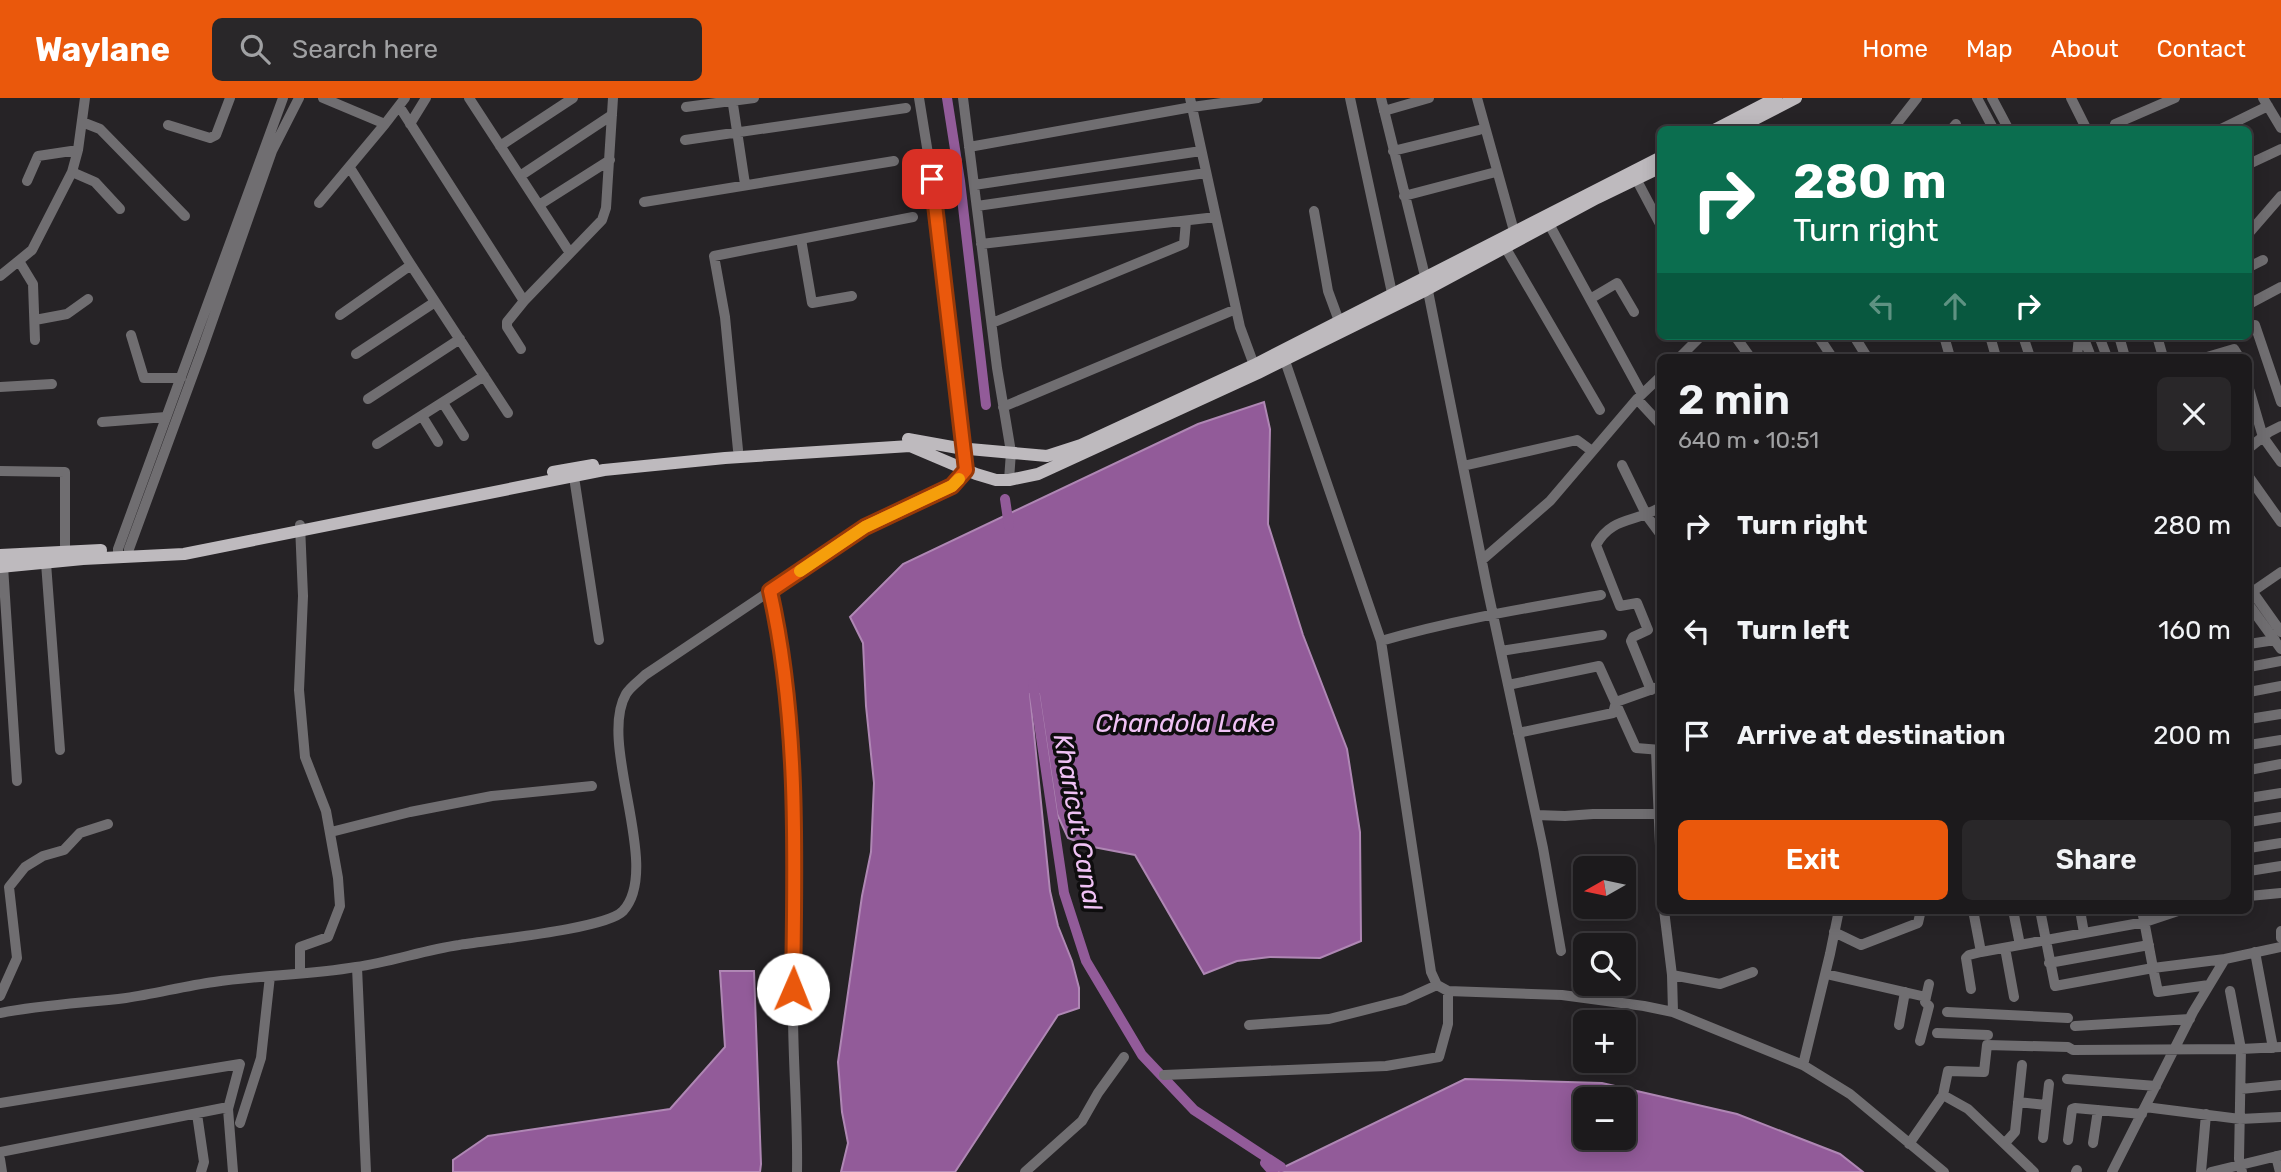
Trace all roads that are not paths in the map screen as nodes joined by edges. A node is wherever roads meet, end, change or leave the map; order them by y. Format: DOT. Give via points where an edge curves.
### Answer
graph roads {
  1 [pos="85,98"];
  2 [pos="230,98"];
  3 [pos="283,98"];
  4 [pos="299,98"];
  5 [pos="323,98"];
  6 [pos="426,98"];
  7 [pos="470,98"];
  8 [pos="573,98"];
  9 [pos="613,98"];
  10 [pos="754,98"];
  11 [pos="919,98"];
  12 [pos="963,98"];
  13 [pos="1258,98"];
  14 [pos="1350,98"];
  15 [pos="1381,98"];
  16 [pos="1429,98"];
  17 [pos="1477,98"];
  18 [pos="1776,98"];
  19 [pos="1796,98"];
  20 [pos="1917,98"];
  21 [pos="1977,98"];
  22 [pos="1992,98"];
  23 [pos="2071,98"];
  24 [pos="2175,98"];
  25 [pos="732,100"];
  26 [pos="402,102"];
  27 [pos="1191,102"];
  28 [pos="2265,102"];
  29 [pos="556,103"];
  30 [pos="687,107"];
  31 [pos="906,108"];
  32 [pos="1384,110"];
  33 [pos="612,115"];
  34 [pos="82,122"];
  35 [pos="385,124"];
  36 [pos="410,124"];
  37 [pos="2115,124"];
  38 [pos="168,125"];
  39 [pos="1722,126"];
  40 [pos="1742,126"];
  41 [pos="1895,126"];
  42 [pos="1992,126"];
  43 [pos="2007,126"];
  44 [pos="2085,126"];
  45 [pos="2226,126"];
  46 [pos="2281,128"];
  47 [pos="1479,130"];
  48 [pos="737,133"];
  49 [pos="685,140"];
  50 [pos="500,146"];
  51 [pos="969,147"];
  52 [pos="2281,149"];
  53 [pos="78,150"];
  54 [pos="1201,151"];
  55 [pos="1393,151"];
  56 [pos="1657,159"];
  57 [pos="610,160"];
  58 [pos="894,161"];
  59 [pos="2252,163"];
  60 [pos="350,168"];
  61 [pos="1657,168"];
  62 [pos="72,172"];
  63 [pos="1206,173"];
  64 [pos="1492,173"];
  65 [pos="1634,175"];
  66 [pos="520,176"];
  67 [pos="27,181"];
  68 [pos="745,184"];
  69 [pos="974,185"];
  70 [pos="1404,196"];
  71 [pos="2281,196"];
  72 [pos="643,202"];
  73 [pos="319,203"];
  74 [pos="539,205"];
  75 [pos="977,206"];
  76 [pos="120,209"];
  77 [pos="1314,211"];
  78 [pos="185,215"];
  79 [pos="913,217"];
  80 [pos="1216,217"];
  81 [pos="1657,218"];
  82 [pos="1186,221"];
  83 [pos="1549,224"];
  84 [pos="2252,230"];
  85 [pos="1514,231"];
  86 [pos="801,239"];
  87 [pos="982,244"];
  88 [pos="1506,247"];
  89 [pos="570,253"];
  90 [pos="2263,260"];
  91 [pos="19,261"];
  92 [pos="411,265"];
  93 [pos="2252,266"];
  94 [pos="0,276"];
  95 [pos="1426,283"];
  96 [pos="2281,288"];
  97 [pos="1392,293"];
  98 [pos="852,296"];
  99 [pos="88,299"];
  100 [pos="1590,299"];
  101 [pos="524,301"];
  102 [pos="435,302"];
  103 [pos="2252,302"];
  104 [pos="1236,309"];
  105 [pos="1634,312"];
  106 [pos="340,316"];
  107 [pos="35,320"];
  108 [pos="1339,321"];
  109 [pos="992,323"];
  110 [pos="2255,325"];
  111 [pos="131,335"];
  112 [pos="460,339"];
  113 [pos="35,340"];
  114 [pos="1697,340"];
  115 [pos="521,349"];
  116 [pos="356,354"];
  117 [pos="1683,354"];
  118 [pos="2217,354"];
  119 [pos="2237,354"];
  120 [pos="1283,355"];
  121 [pos="1254,365"];
  122 [pos="484,376"];
  123 [pos="181,378"];
  124 [pos="1657,380"];
  125 [pos="51,384"];
  126 [pos="0,387"];
  127 [pos="1639,396"];
  128 [pos="368,399"];
  129 [pos="2252,399"];
  130 [pos="2281,402"];
  131 [pos="443,403"];
  132 [pos="1003,407"];
  133 [pos="1601,410"];
  134 [pos="508,412"];
  135 [pos="422,416"];
  136 [pos="166,417"];
  137 [pos="1657,420"];
  138 [pos="102,422"];
  139 [pos="2281,426"];
  140 [pos="464,436"];
  141 [pos="2263,437"];
  142 [pos="438,442"];
  143 [pos="377,444"];
  144 [pos="2252,446"];
  145 [pos="964,449"];
  146 [pos="738,450"];
  147 [pos="1592,451"];
  148 [pos="1011,452"];
  149 [pos="2281,462"];
  150 [pos="1622,465"];
  151 [pos="1463,466"];
  152 [pos="966,470"];
  153 [pos="0,471"];
  154 [pos="575,477"];
  155 [pos="1009,481"];
  156 [pos="2252,481"];
  157 [pos="1657,510"];
  158 [pos="1647,516"];
  159 [pos="2281,522"];
  160 [pos="301,529"];
  161 [pos="1657,530"];
  162 [pos="65,551"];
  163 [pos="123,553"];
  164 [pos="1482,560"];
  165 [pos="1,563"];
  166 [pos="46,563"];
  167 [pos="2281,572"];
  168 [pos="2252,589"];
  169 [pos="770,591"];
  170 [pos="2252,593"];
  171 [pos="1601,595"];
  172 [pos="1493,613"];
  173 [pos="2252,615"];
  174 [pos="1602,635"];
  175 [pos="599,640"];
  176 [pos="2279,640"];
  177 [pos="1381,641"];
  178 [pos="2252,644"];
  179 [pos="1501,651"];
  180 [pos="2281,661"];
  181 [pos="2252,666"];
  182 [pos="1508,685"];
  183 [pos="2281,687"];
  184 [pos="1656,688"];
  185 [pos="2252,692"];
  186 [pos="1616,702"];
  187 [pos="2281,714"];
  188 [pos="2252,719"];
  189 [pos="1518,733"];
  190 [pos="2281,740"];
  191 [pos="2252,745"];
  192 [pos="60,750"];
  193 [pos="1657,750"];
  194 [pos="2281,764"];
  195 [pos="2252,769"];
  196 [pos="17,781"];
  197 [pos="592,786"];
  198 [pos="2281,793"];
  199 [pos="2252,798"];
  200 [pos="1657,814"];
  201 [pos="1536,815"];
  202 [pos="2281,817"];
  203 [pos="2252,822"];
  204 [pos="108,824"];
  205 [pos="331,832"];
  206 [pos="2281,843"];
  207 [pos="2252,848"];
  208 [pos="2281,866"];
  209 [pos="2252,871"];
  210 [pos="2281,892"];
  211 [pos="2252,896"];
  212 [pos="1664,914"];
  213 [pos="1838,914"];
  214 [pos="1921,914"];
  215 [pos="1974,914"];
  216 [pos="2015,914"];
  217 [pos="2041,914"];
  218 [pos="2081,914"];
  219 [pos="2144,916"];
  220 [pos="2281,931"];
  221 [pos="1835,932"];
  222 [pos="2084,933"];
  223 [pos="2281,938"];
  224 [pos="2045,940"];
  225 [pos="2020,945"];
  226 [pos="2149,945"];
  227 [pos="2281,947"];
  228 [pos="2005,948"];
  229 [pos="1561,951"];
  230 [pos="1981,952"];
  231 [pos="2255,952"];
  232 [pos="2225,958"];
  233 [pos="2049,963"];
  234 [pos="357,967"];
  235 [pos="2153,968"];
  236 [pos="1753,972"];
  237 [pos="300,973"];
  238 [pos="1826,974"];
  239 [pos="1672,975"];
  240 [pos="270,976"];
  241 [pos="1929,984"];
  242 [pos="2209,985"];
  243 [pos="1443,988"];
  244 [pos="1971,989"];
  245 [pos="2230,991"];
  246 [pos="1905,992"];
  247 [pos="0,997"];
  248 [pos="1926,997"];
  249 [pos="2014,997"];
  250 [pos="1673,1012"];
  251 [pos="1947,1012"];
  252 [pos="1,1014"];
  253 [pos="1989,1014"];
  254 [pos="2190,1018"];
  255 [pos="1249,1025"];
  256 [pos="1899,1025"];
  257 [pos="1937,1033"];
  258 [pos="1988,1040"];
  259 [pos="1920,1041"];
  260 [pos="2277,1048"];
  261 [pos="2241,1049"];
  262 [pos="2175,1051"];
  263 [pos="1124,1057"];
  264 [pos="1803,1065"];
  265 [pos="2022,1065"];
  266 [pos="1164,1075"];
  267 [pos="2067,1079"];
  268 [pos="2049,1084"];
  269 [pos="2281,1085"];
  270 [pos="2156,1086"];
  271 [pos="2241,1090"];
  272 [pos="1942,1095"];
  273 [pos="2018,1102"];
  274 [pos="0,1103"];
  275 [pos="2046,1105"];
  276 [pos="228,1109"];
  277 [pos="2098,1110"];
  278 [pos="2143,1111"];
  279 [pos="197,1114"];
  280 [pos="2206,1114"];
  281 [pos="2281,1117"];
  282 [pos="2240,1119"];
  283 [pos="240,1123"];
  284 [pos="2043,1138"];
  285 [pos="2068,1140"];
  286 [pos="2005,1143"];
  287 [pos="2093,1143"];
  288 [pos="1909,1144"];
  289 [pos="0,1152"];
  290 [pos="2279,1155"];
  291 [pos="0,1159"];
  292 [pos="2241,1168"];
  293 [pos="2,1172"];
  294 [pos="201,1172"];
  295 [pos="233,1172"];
  296 [pos="366,1172"];
  297 [pos="797,1172"];
  298 [pos="1025,1172"];
  299 [pos="1944,1172"];
  300 [pos="2034,1172"];
  301 [pos="2112,1172"];
  302 [pos="2201,1172"];
  303 [pos="2211,1172"];
  304 [pos="2280,1172"];
  1 -- 34 [label="street"];
  2 -- 38 [label="street" via="216,135 210,138"];
  3 -- 123 [label="street"];
  4 -- 163 [label="street" via="272,151 202,350"];
  5 -- 35 [label="street"];
  6 -- 36 [label="street"];
  7 -- 50 [label="street"];
  8 -- 29 [label="street"];
  9 -- 33 [label="street"];
  10 -- 25 [label="street"];
  11 -- 145 [label="street" via="936,203"];
  12 -- 51 [label="street"];
  13 -- 27 [label="street"];
  14 -- 97 [label="street"];
  15 -- 32 [label="street"];
  16 -- 32 [label="street"];
  17 -- 85 [label="street"];
  18 -- 39 [label="main road"];
  19 -- 40 [label="main road"];
  20 -- 41 [label="street"];
  21 -- 42 [label="street"];
  22 -- 43 [label="street"];
  23 -- 44 [label="street"];
  24 -- 37 [label="street"];
  25 -- 30 [label="street"];
  25 -- 48 [label="street"];
  26 -- 35 [label="street"];
  26 -- 36 [label="street"];
  27 -- 51 [label="street"];
  27 -- 54 [label="street"];
  28 -- 45 [label="street"];
  28 -- 46 [label="street"];
  29 -- 50 [label="street"];
  31 -- 48 [label="street"];
  32 -- 55 [label="street"];
  33 -- 57 [label="street"];
  33 -- 66 [label="street"];
  34 -- 53 [label="street"];
  34 -- 78 [label="street" via="100,129"];
  35 -- 60 [label="street"];
  36 -- 101 [label="street"];
  47 -- 55 [label="street"];
  48 -- 49 [label="street"];
  48 -- 68 [label="street"];
  50 -- 66 [label="street"];
  51 -- 69 [label="street"];
  52 -- 59 [label="street"];
  53 -- 62 [label="street"];
  53 -- 67 [label="street" via="38,156"];
  54 -- 63 [label="street"];
  54 -- 69 [label="street"];
  55 -- 70 [label="street"];
  56 -- 65 [label="main road"];
  57 -- 74 [label="street"];
  57 -- 89 [label="street" via="602,220"];
  58 -- 68 [label="street"];
  60 -- 73 [label="street"];
  60 -- 92 [label="street"];
  61 -- 65 [label="main road"];
  62 -- 76 [label="street" via="94,181"];
  62 -- 91 [label="street" via="32,250"];
  63 -- 75 [label="street"];
  63 -- 80 [label="street"];
  64 -- 70 [label="street"];
  65 -- 81 [label="street"];
  65 -- 83 [label="main road"];
  65 -- 85 [label="main road"];
  66 -- 74 [label="street"];
  68 -- 72 [label="street"];
  69 -- 75 [label="street"];
  70 -- 95 [label="street"];
  71 -- 84 [label="street"];
  74 -- 89 [label="street"];
  75 -- 87 [label="street"];
  77 -- 108 [label="street" via="1328,291"];
  79 -- 86 [label="street"];
  80 -- 82 [label="street"];
  80 -- 104 [label="street"];
  82 -- 87 [label="street"];
  82 -- 109 [label="street" via="1184,244"];
  83 -- 88 [label="main road"];
  83 -- 100 [label="street"];
  85 -- 95 [label="main road"];
  86 -- 98 [label="street" via="812,303"];
  86 -- 146 [label="street" via="714,257 726,317"];
  87 -- 109 [label="street"];
  88 -- 95 [label="main road"];
  88 -- 133 [label="street"];
  89 -- 101 [label="street"];
  90 -- 93 [label="street"];
  91 -- 94 [label="street"];
  91 -- 107 [label="street" via="33,284"];
  92 -- 102 [label="street"];
  92 -- 106 [label="street"];
  95 -- 97 [label="main road"];
  95 -- 120 [label="main road"];
  95 -- 151 [label="street"];
  96 -- 103 [label="street"];
  97 -- 108 [label="main road"];
  99 -- 107 [label="street" via="68,314"];
  100 -- 105 [label="street" via="1617,283"];
  100 -- 127 [label="street"];
  101 -- 115 [label="street" via="507,322"];
  102 -- 112 [label="street"];
  102 -- 116 [label="street"];
  104 -- 121 [label="street"];
  104 -- 132 [label="street"];
  107 -- 113 [label="street"];
  108 -- 120 [label="main road"];
  109 -- 132 [label="street"];
  110 -- 130 [label="street"];
  111 -- 123 [label="street" via="144,378"];
  112 -- 122 [label="street"];
  112 -- 128 [label="street"];
  114 -- 117 [label="street"];
  118 -- 119 [label="street" via="2234,349"];
  120 -- 121 [label="main road"];
  120 -- 155 [label="main road" via="1133,432 1038,474"];
  120 -- 177 [label="street"];
  121 -- 148 [label="main road" via="1081,445 1047,456"];
  122 -- 131 [label="street"];
  122 -- 134 [label="street"];
  123 -- 136 [label="street"];
  124 -- 127 [label="street"];
  125 -- 126 [label="street"];
  127 -- 137 [label="street"];
  127 -- 147 [label="street"];
  129 -- 141 [label="street"];
  131 -- 135 [label="street"];
  131 -- 140 [label="street"];
  132 -- 148 [label="street"];
  135 -- 142 [label="street"];
  135 -- 143 [label="street"];
  136 -- 138 [label="street"];
  136 -- 163 [label="street"];
  139 -- 141 [label="street"];
  141 -- 144 [label="street"];
  141 -- 149 [label="street"];
  145 -- 146 [label="main road" via="910,439"];
  145 -- 148 [label="main road"];
  145 -- 152 [label="street"];
  146 -- 160 [label="main road" via="603,463"];
  147 -- 151 [label="street" via="1577,440"];
  147 -- 164 [label="street" via="1550,501"];
  148 -- 155 [label="street"];
  150 -- 158 [label="street"];
  151 -- 164 [label="street"];
  152 -- 154 [label="main road" via="911,446 725,458"];
  152 -- 155 [label="main road"];
  152 -- 169 [label="street" via="952,486 865,527"];
  153 -- 162 [label="street" via="65,472"];
  154 -- 160 [label="main road"];
  154 -- 175 [label="street"];
  156 -- 159 [label="street"];
  157 -- 158 [label="street"];
  158 -- 161 [label="street"];
  158 -- 184 [label="street" via="1606,529 1596,545 1620,606 1637,603 1648,630 1631,641"];
  160 -- 163 [label="main road"];
  160 -- 205 [label="street" via="299,690 305,757"];
  162 -- 163 [label="main road"];
  162 -- 165 [label="main road"];
  163 -- 166 [label="main road"];
  164 -- 172 [label="street"];
  165 -- 166 [label="main road"];
  165 -- 196 [label="street"];
  166 -- 192 [label="street"];
  167 -- 168 [label="street"];
  169 -- 234 [label="street" via="645,676 626,694 619,718 620,742 636,873 635,893 622,912 603,921 450,946"];
  169 -- 297 [label="street" via="781,641 790,755"];
  170 -- 176 [label="street"];
  171 -- 172 [label="street"];
  172 -- 177 [label="street"];
  172 -- 179 [label="street"];
  173 -- 176 [label="street"];
  174 -- 179 [label="street"];
  176 -- 178 [label="street"];
  177 -- 243 [label="street" via="1431,972"];
  179 -- 182 [label="street"];
  180 -- 181 [label="street"];
  182 -- 186 [label="street" via="1599,666"];
  182 -- 189 [label="street"];
  183 -- 185 [label="street"];
  184 -- 186 [label="street"];
  186 -- 189 [label="street" via="1613,713"];
  186 -- 193 [label="street" via="1636,748"];
  187 -- 188 [label="street"];
  189 -- 201 [label="street"];
  190 -- 191 [label="street"];
  194 -- 195 [label="street"];
  197 -- 205 [label="street" via="492,796"];
  198 -- 199 [label="street"];
  200 -- 201 [label="street"];
  201 -- 229 [label="street"];
  202 -- 203 [label="street"];
  204 -- 247 [label="street" via="80,833 64,850 25,867 9,887 17,958"];
  205 -- 237 [label="street" via="340,906 328,937 300,947"];
  206 -- 207 [label="street"];
  208 -- 209 [label="street"];
  210 -- 211 [label="street"];
  212 -- 239 [label="street"];
  213 -- 221 [label="street"];
  214 -- 221 [label="street" via="1918,923 1861,945"];
  215 -- 230 [label="street"];
  216 -- 225 [label="street"];
  217 -- 224 [label="street"];
  218 -- 222 [label="street"];
  219 -- 222 [label="street"];
  219 -- 226 [label="street"];
  220 -- 223 [label="street"];
  221 -- 238 [label="street"];
  222 -- 224 [label="street"];
  224 -- 225 [label="street"];
  224 -- 233 [label="street"];
  225 -- 228 [label="street"];
  226 -- 233 [label="street"];
  226 -- 235 [label="street"];
  227 -- 231 [label="street"];
  228 -- 230 [label="street"];
  228 -- 249 [label="street"];
  230 -- 244 [label="street" via="1966,958"];
  231 -- 232 [label="street"];
  231 -- 260 [label="street"];
  232 -- 235 [label="street"];
  232 -- 242 [label="street"];
  233 -- 235 [label="street" via="2053,985 2058,987"];
  234 -- 237 [label="street"];
  234 -- 296 [label="street"];
  235 -- 242 [label="street" via="2158,992"];
  236 -- 239 [label="street" via="1720,984"];
  237 -- 240 [label="street"];
  238 -- 246 [label="street"];
  238 -- 264 [label="street"];
  239 -- 250 [label="street"];
  240 -- 252 [label="street"];
  240 -- 283 [label="street" via="261,1058"];
  241 -- 248 [label="street"];
  242 -- 254 [label="street"];
  243 -- 250 [label="street" via="1562,995"];
  243 -- 255 [label="street" via="1329,1019"];
  243 -- 266 [label="street" via="1448,1024 1439,1056 1385,1066"];
  245 -- 261 [label="street"];
  246 -- 248 [label="street"];
  246 -- 256 [label="street"];
  247 -- 252 [label="street"];
  248 -- 259 [label="street" via="1929,1006"];
  250 -- 264 [label="street"];
  251 -- 253 [label="street"];
  253 -- 254 [label="street" via="2071,1021"];
  253 -- 258 [label="street"];
  254 -- 262 [label="street"];
  257 -- 258 [label="street"];
  258 -- 262 [label="street"];
  258 -- 272 [label="street" via="1984,1072 1948,1071"];
  260 -- 261 [label="street"];
  261 -- 262 [label="street"];
  261 -- 271 [label="street"];
  262 -- 270 [label="street"];
  263 -- 298 [label="street" via="1082,1121"];
  264 -- 288 [label="street" via="1850,1094"];
  265 -- 273 [label="street"];
  267 -- 270 [label="street"];
  268 -- 275 [label="street"];
  269 -- 271 [label="street"];
  270 -- 278 [label="street"];
  271 -- 282 [label="street"];
  272 -- 286 [label="street" via="1968,1109"];
  272 -- 288 [label="street"];
  273 -- 275 [label="street"];
  273 -- 286 [label="street" via="2015,1132"];
  274 -- 276 [label="street" via="240,1064"];
  275 -- 284 [label="street"];
  276 -- 279 [label="street"];
  276 -- 295 [label="street"];
  277 -- 278 [label="street"];
  277 -- 285 [label="street" via="2073,1108"];
  277 -- 287 [label="street"];
  278 -- 280 [label="street"];
  278 -- 301 [label="street"];
  279 -- 289 [label="street"];
  279 -- 294 [label="street" via="204,1162"];
  280 -- 282 [label="street"];
  280 -- 302 [label="street"];
  281 -- 282 [label="street"];
  282 -- 292 [label="street"];
  286 -- 300 [label="street"];
  288 -- 299 [label="street"];
  290 -- 292 [label="street"];
  290 -- 304 [label="street"];
  291 -- 293 [label="street"];
  292 -- 303 [label="street"];
}
